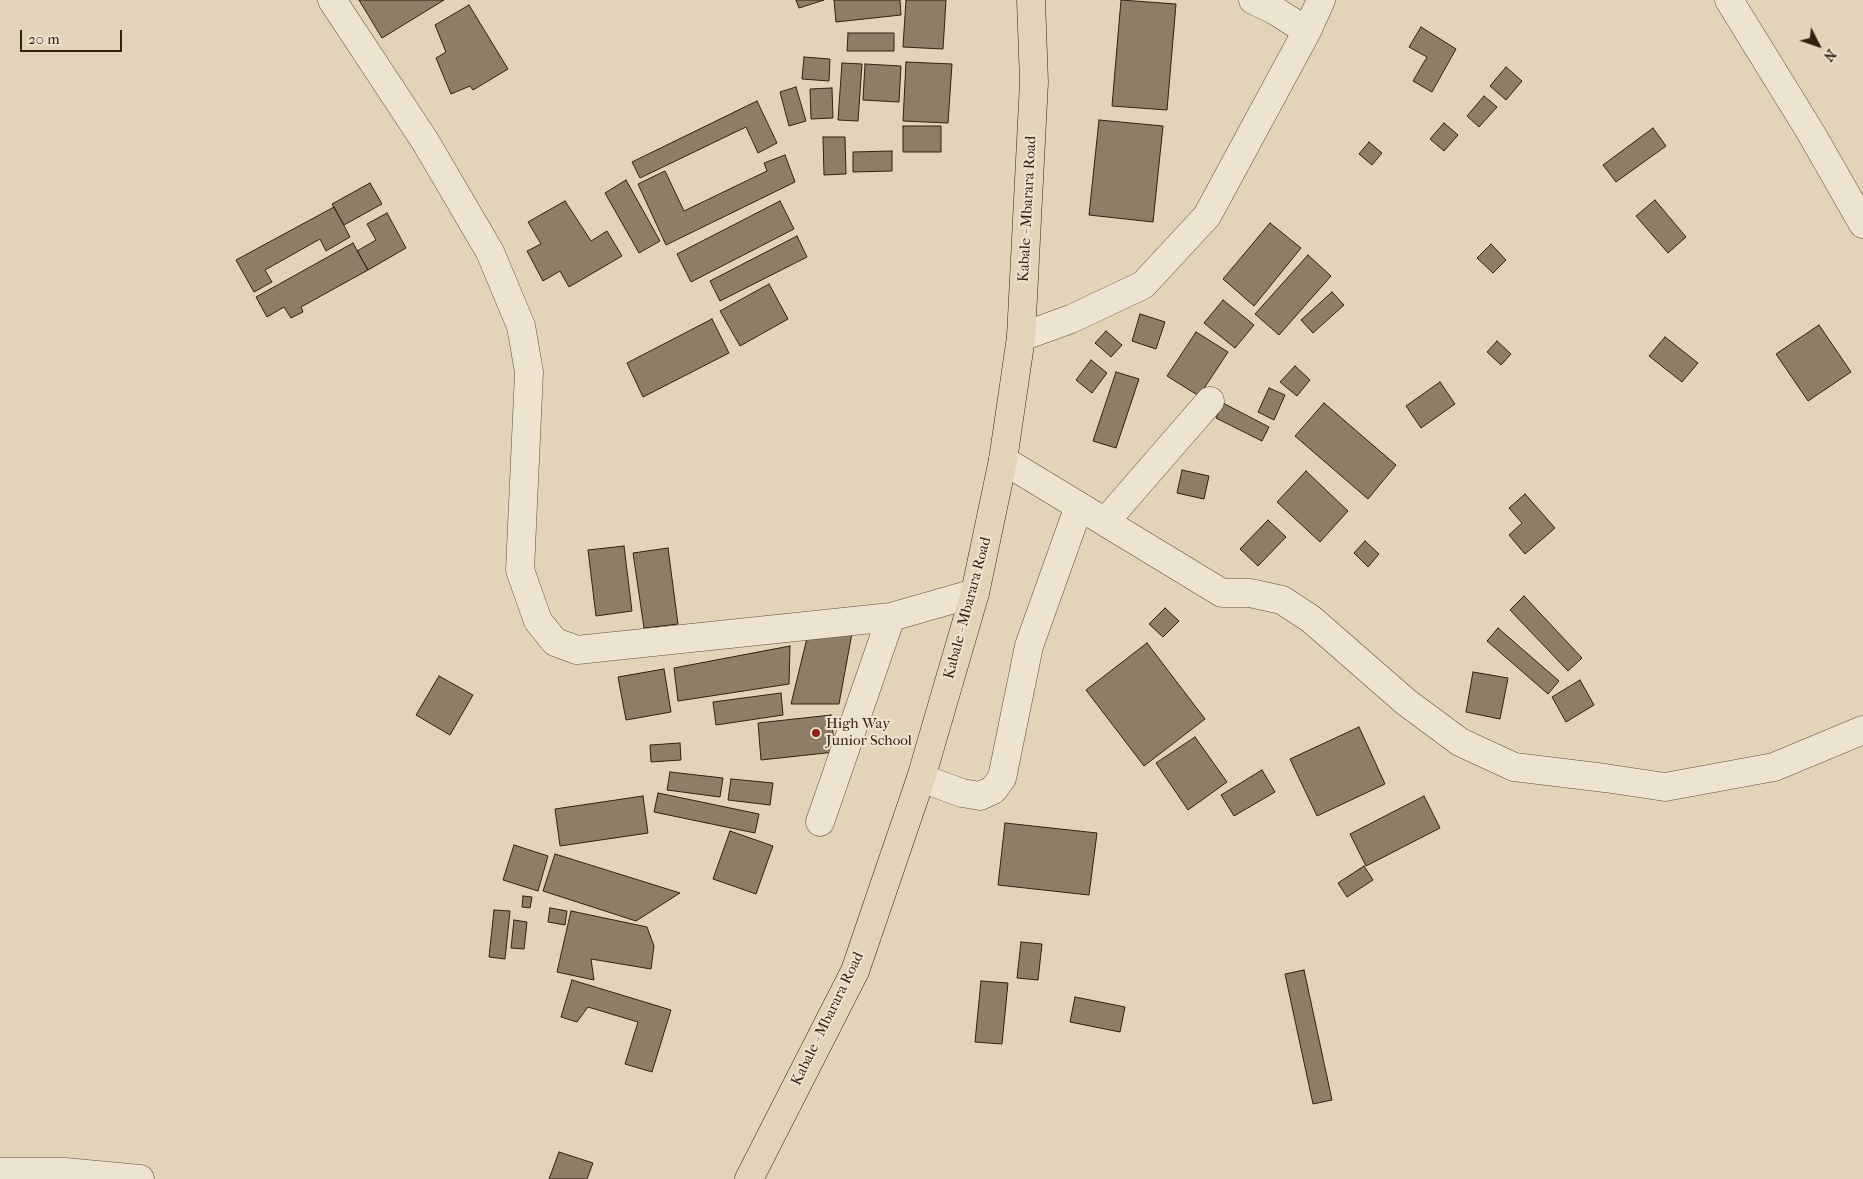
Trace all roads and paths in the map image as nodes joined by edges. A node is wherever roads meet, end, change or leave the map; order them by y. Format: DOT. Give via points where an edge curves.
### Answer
graph roads {
  1 [pos="332,0"];
  2 [pos="1031,0"];
  3 [pos="1253,0"];
  4 [pos="1321,0"];
  5 [pos="1729,0"];
  6 [pos="1307,31"];
  7 [pos="1863,224"];
  8 [pos="1021,337"];
  9 [pos="1210,401"];
  10 [pos="1003,460"];
  11 [pos="1079,506"];
  12 [pos="1105,522"];
  13 [pos="975,592"];
  14 [pos="891,617"];
  15 [pos="1863,730"];
  16 [pos="922,778"];
  17 [pos="820,822"];
  18 [pos="0,1172"];
  19 [pos="140,1179"];
  20 [pos="749,1179"];
  1 -- 14 [label="street" via="426,141 490,252 521,326 530,372 520,570 538,621 555,642 577,650"];
  2 -- 8 [label="main road, Kabale - Mbarara Road" via="1034,82"];
  3 -- 6 [label="street"];
  4 -- 6 [label="street"];
  5 -- 7 [label="street"];
  6 -- 8 [label="street" via="1207,216 1143,285 1071,320"];
  8 -- 10 [label="main road, Kabale - Mbarara Road"];
  9 -- 12 [label="street"];
  10 -- 11 [label="street"];
  10 -- 13 [label="main road, Kabale - Mbarara Road"];
  11 -- 12 [label="street"];
  11 -- 16 [label="street" via="1029,646 1002,778 993,790 980,796"];
  12 -- 15 [label="street" via="1222,593 1250,593 1282,600 1311,618 1406,702 1460,742 1514,767 1665,787 1774,767"];
  13 -- 14 [label="street"];
  13 -- 16 [label="main road, Kabale - Mbarara Road"];
  14 -- 17 [label="street"];
  16 -- 20 [label="main road, Kabale - Mbarara Road" via="855,971"];
  18 -- 19 [label="street" via="65,1172"];
}
